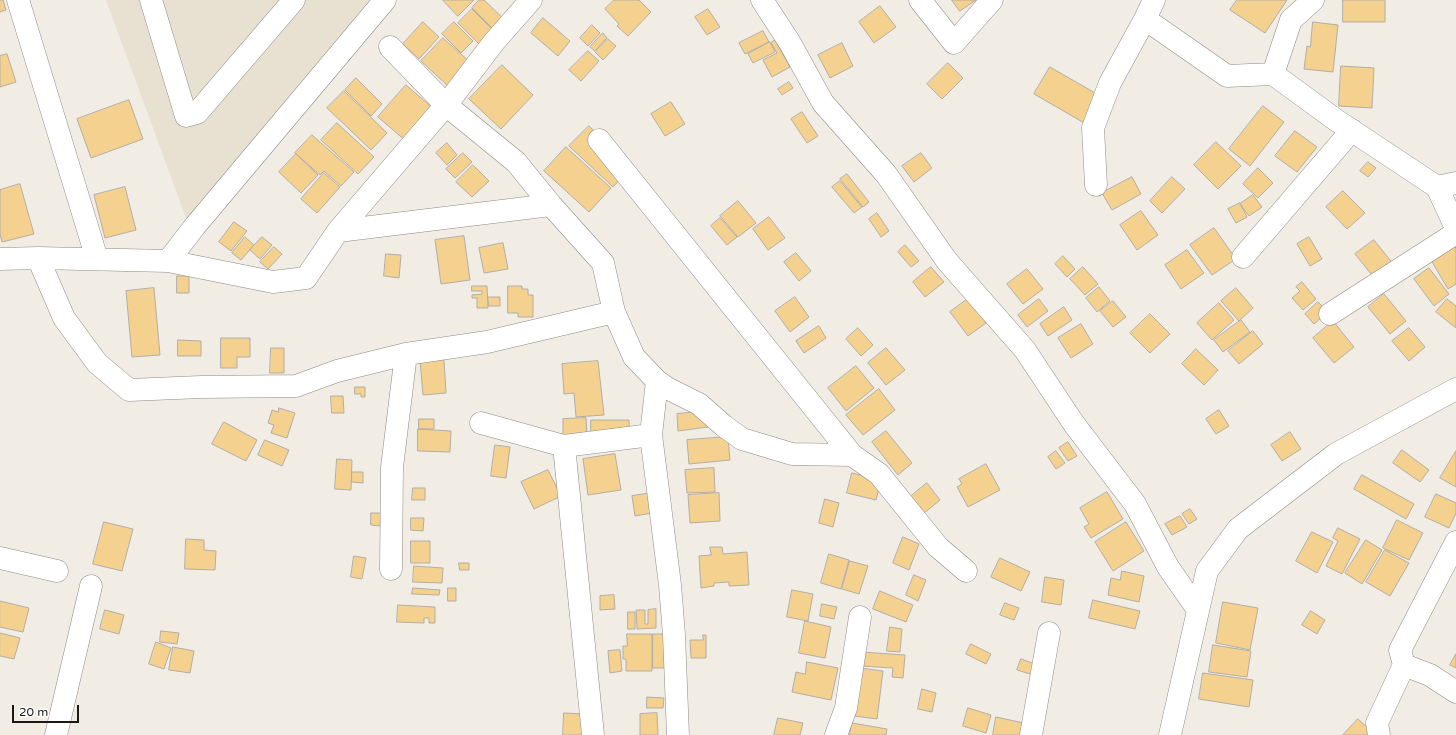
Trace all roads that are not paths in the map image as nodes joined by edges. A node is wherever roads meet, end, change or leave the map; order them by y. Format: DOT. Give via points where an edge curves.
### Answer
graph roads {
  1 [pos="18,0"];
  2 [pos="151,0"];
  3 [pos="294,0"];
  4 [pos="385,0"];
  5 [pos="531,0"];
  6 [pos="762,0"];
  7 [pos="920,0"];
  8 [pos="992,0"];
  9 [pos="1313,0"];
  10 [pos="1149,10"];
  11 [pos="390,47"];
  12 [pos="1272,74"];
  13 [pos="446,105"];
  14 [pos="1352,130"];
  15 [pos="599,140"];
  16 [pos="1096,185"];
  17 [pos="1446,185"];
  18 [pos="552,205"];
  19 [pos="1456,228"];
  20 [pos="338,231"];
  21 [pos="1456,233"];
  22 [pos="1243,257"];
  23 [pos="38,258"];
  24 [pos="0,259"];
  25 [pos="97,259"];
  26 [pos="168,261"];
  27 [pos="614,312"];
  28 [pos="1330,314"];
  29 [pos="406,354"];
  30 [pos="657,381"];
  31 [pos="1456,389"];
  32 [pos="480,423"];
  33 [pos="651,435"];
  34 [pos="564,446"];
  35 [pos="852,455"];
  36 [pos="1456,542"];
  37 [pos="0,558"];
  38 [pos="391,569"];
  39 [pos="57,571"];
  40 [pos="966,571"];
  41 [pos="91,586"];
  42 [pos="1198,610"];
  43 [pos="860,617"];
  44 [pos="1049,633"];
  45 [pos="1404,666"];
  46 [pos="1456,692"];
  47 [pos="56,735"];
  48 [pos="593,735"];
  49 [pos="678,735"];
  50 [pos="836,735"];
  51 [pos="1031,735"];
  52 [pos="1170,735"];
  53 [pos="1379,735"];
  1 -- 25 [label="street"];
  2 -- 3 [label="street" via="186,116 197,113"];
  4 -- 26 [label="street"];
  5 -- 13 [label="street" via="494,42"];
  6 -- 42 [label="street" via="790,43 823,103 886,174 946,261 1025,350 1074,424 1135,504 1168,567"];
  7 -- 8 [label="street" via="954,43"];
  9 -- 12 [label="street" via="1291,20"];
  10 -- 12 [label="street" via="1227,76"];
  10 -- 16 [label="street" via="1110,83 1093,128"];
  11 -- 13 [label="street"];
  12 -- 14 [label="street"];
  13 -- 18 [label="street" via="516,162"];
  13 -- 20 [label="street"];
  14 -- 17 [label="street"];
  14 -- 22 [label="street"];
  15 -- 35 [label="street"];
  17 -- 19 [label="street"];
  18 -- 20 [label="street"];
  18 -- 27 [label="street" via="603,263"];
  20 -- 26 [label="street" via="306,278 273,282"];
  21 -- 28 [label="street"];
  23 -- 24 [label="street"];
  23 -- 25 [label="street"];
  23 -- 29 [label="street" via="64,318 97,363 129,390 296,386 337,371"];
  25 -- 26 [label="street"];
  27 -- 29 [label="street" via="487,342"];
  27 -- 30 [label="street" via="634,357"];
  29 -- 38 [label="street" via="392,467"];
  30 -- 33 [label="street"];
  30 -- 35 [label="street" via="699,404 742,440 792,454"];
  31 -- 42 [label="street" via="1336,454 1238,529 1207,572"];
  32 -- 34 [label="street"];
  33 -- 34 [label="street"];
  33 -- 49 [label="street" via="670,585"];
  34 -- 48 [label="street"];
  35 -- 40 [label="street" via="878,474 938,547"];
  36 -- 45 [label="street" via="1400,650"];
  37 -- 39 [label="street"];
  41 -- 47 [label="street"];
  42 -- 52 [label="street"];
  43 -- 50 [label="street" via="846,708"];
  44 -- 51 [label="street"];
  45 -- 46 [label="street" via="1430,675"];
  45 -- 53 [label="street" via="1377,723"];
}
